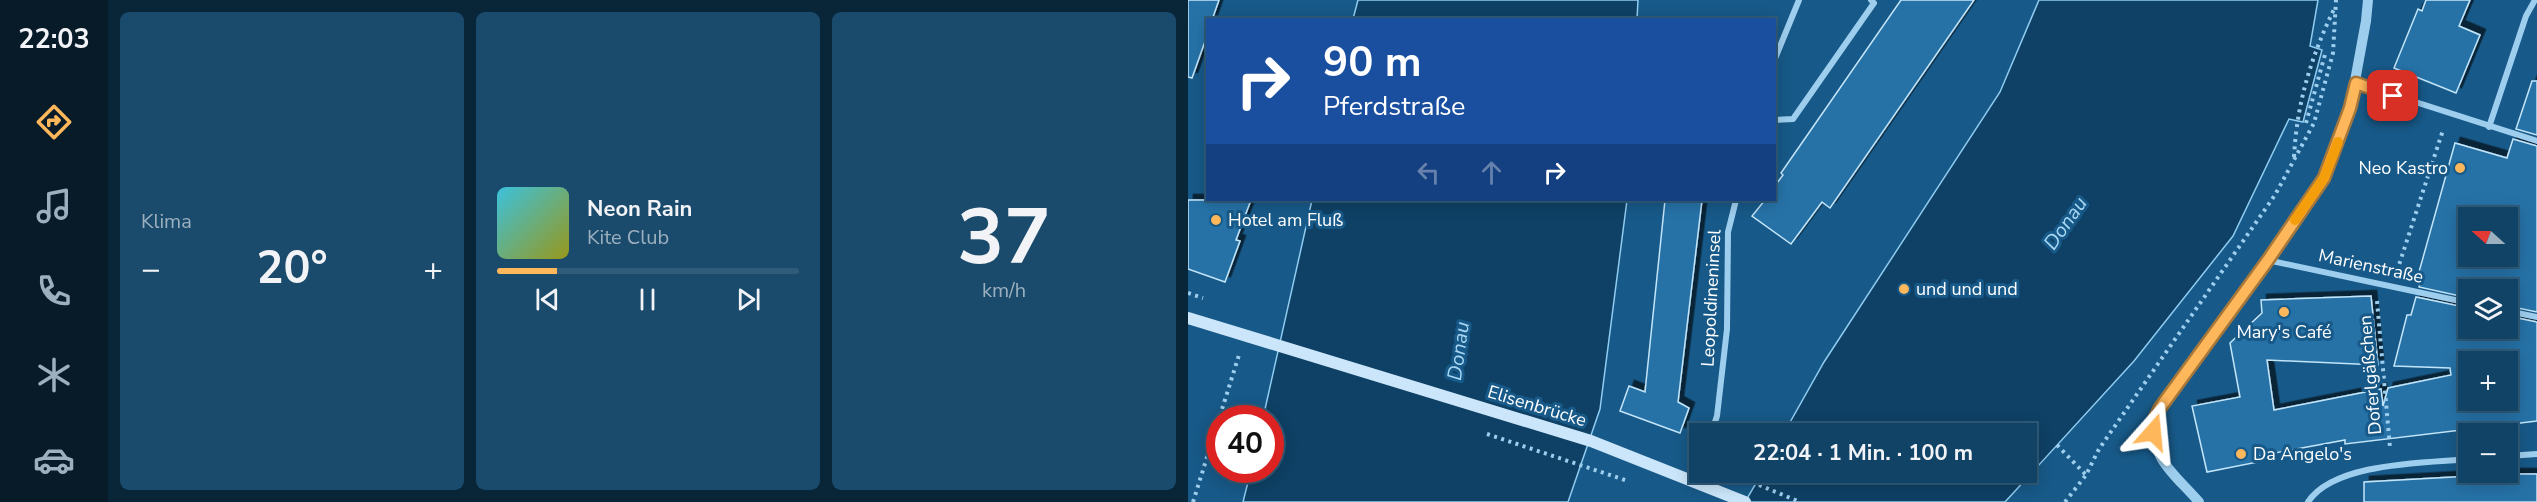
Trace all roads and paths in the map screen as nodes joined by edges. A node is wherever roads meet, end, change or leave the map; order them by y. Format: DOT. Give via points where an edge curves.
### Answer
graph roads {
  1 [pos="1799,0"];
  2 [pos="1871,0"];
  3 [pos="2368,0"];
  4 [pos="2535,0"];
  5 [pos="2336,2"];
  6 [pos="2326,51"];
  7 [pos="1776,56"];
  8 [pos="2356,83"];
  9 [pos="2448,114"];
  10 [pos="1776,120"];
  11 [pos="2306,123"];
  12 [pos="2489,127"];
  13 [pos="2537,141"];
  14 [pos="2293,161"];
  15 [pos="1736,201"];
  16 [pos="2268,260"];
  17 [pos="2376,282"];
  18 [pos="2391,286"];
  19 [pos="2458,301"];
  20 [pos="2518,313"];
  21 [pos="2537,317"];
  22 [pos="1188,318"];
  23 [pos="1250,359"];
  24 [pos="1715,423"];
  25 [pos="1482,432"];
  26 [pos="2057,445"];
  27 [pos="2537,454"];
  28 [pos="2518,455"];
  29 [pos="2458,460"];
  30 [pos="2392,466"];
  31 [pos="1689,472"];
  32 [pos="2086,476"];
  33 [pos="1711,483"];
  34 [pos="1754,483"];
  35 [pos="1639,484"];
  36 [pos="1193,502"];
  37 [pos="1745,502"];
  38 [pos="1800,502"];
  39 [pos="2065,502"];
  40 [pos="2199,502"];
  41 [pos="2308,502"];
  1 -- 7 [label="street"];
  2 -- 10 [label="street" via="1874,3 1793,119"];
  3 -- 8 [label="street"];
  4 -- 12 [label="street" via="2526,16"];
  5 -- 14 [label="path" via="2316,48 2296,120"];
  5 -- 14 [label="path" via="2333,53 2314,123"];
  6 -- 11 [label="path"];
  8 -- 9 [label="street"];
  8 -- 16 [label="street" via="2324,178"];
  9 -- 12 [label="street"];
  9 -- 18 [label="path"];
  12 -- 13 [label="street"];
  14 -- 32 [label="path" via="2275,195 2099,449"];
  15 -- 24 [label="street, Leopoldineninsel" via="1728,232 1727,329"];
  16 -- 17 [label="street, Marienstraße"];
  16 -- 40 [label="street" via="2155,418 2155,446 2161,459"];
  17 -- 18 [label="street, Marienstraße"];
  17 -- 30 [label="path, Doferlgäßchen"];
  18 -- 19 [label="street, Marienstraße"];
  20 -- 21 [label="street"];
  22 -- 31 [label="main road, Elisenbrücke"];
  23 -- 36 [label="path" via="1239,355"];
  25 -- 35 [label="path"];
  26 -- 32 [label="path"];
  27 -- 28 [label="street"];
  29 -- 30 [label="street"];
  30 -- 41 [label="street" via="2338,478"];
  32 -- 39 [label="path"];
  33 -- 37 [label="main road, Elisenbrücke"];
  34 -- 38 [label="path"];
}
